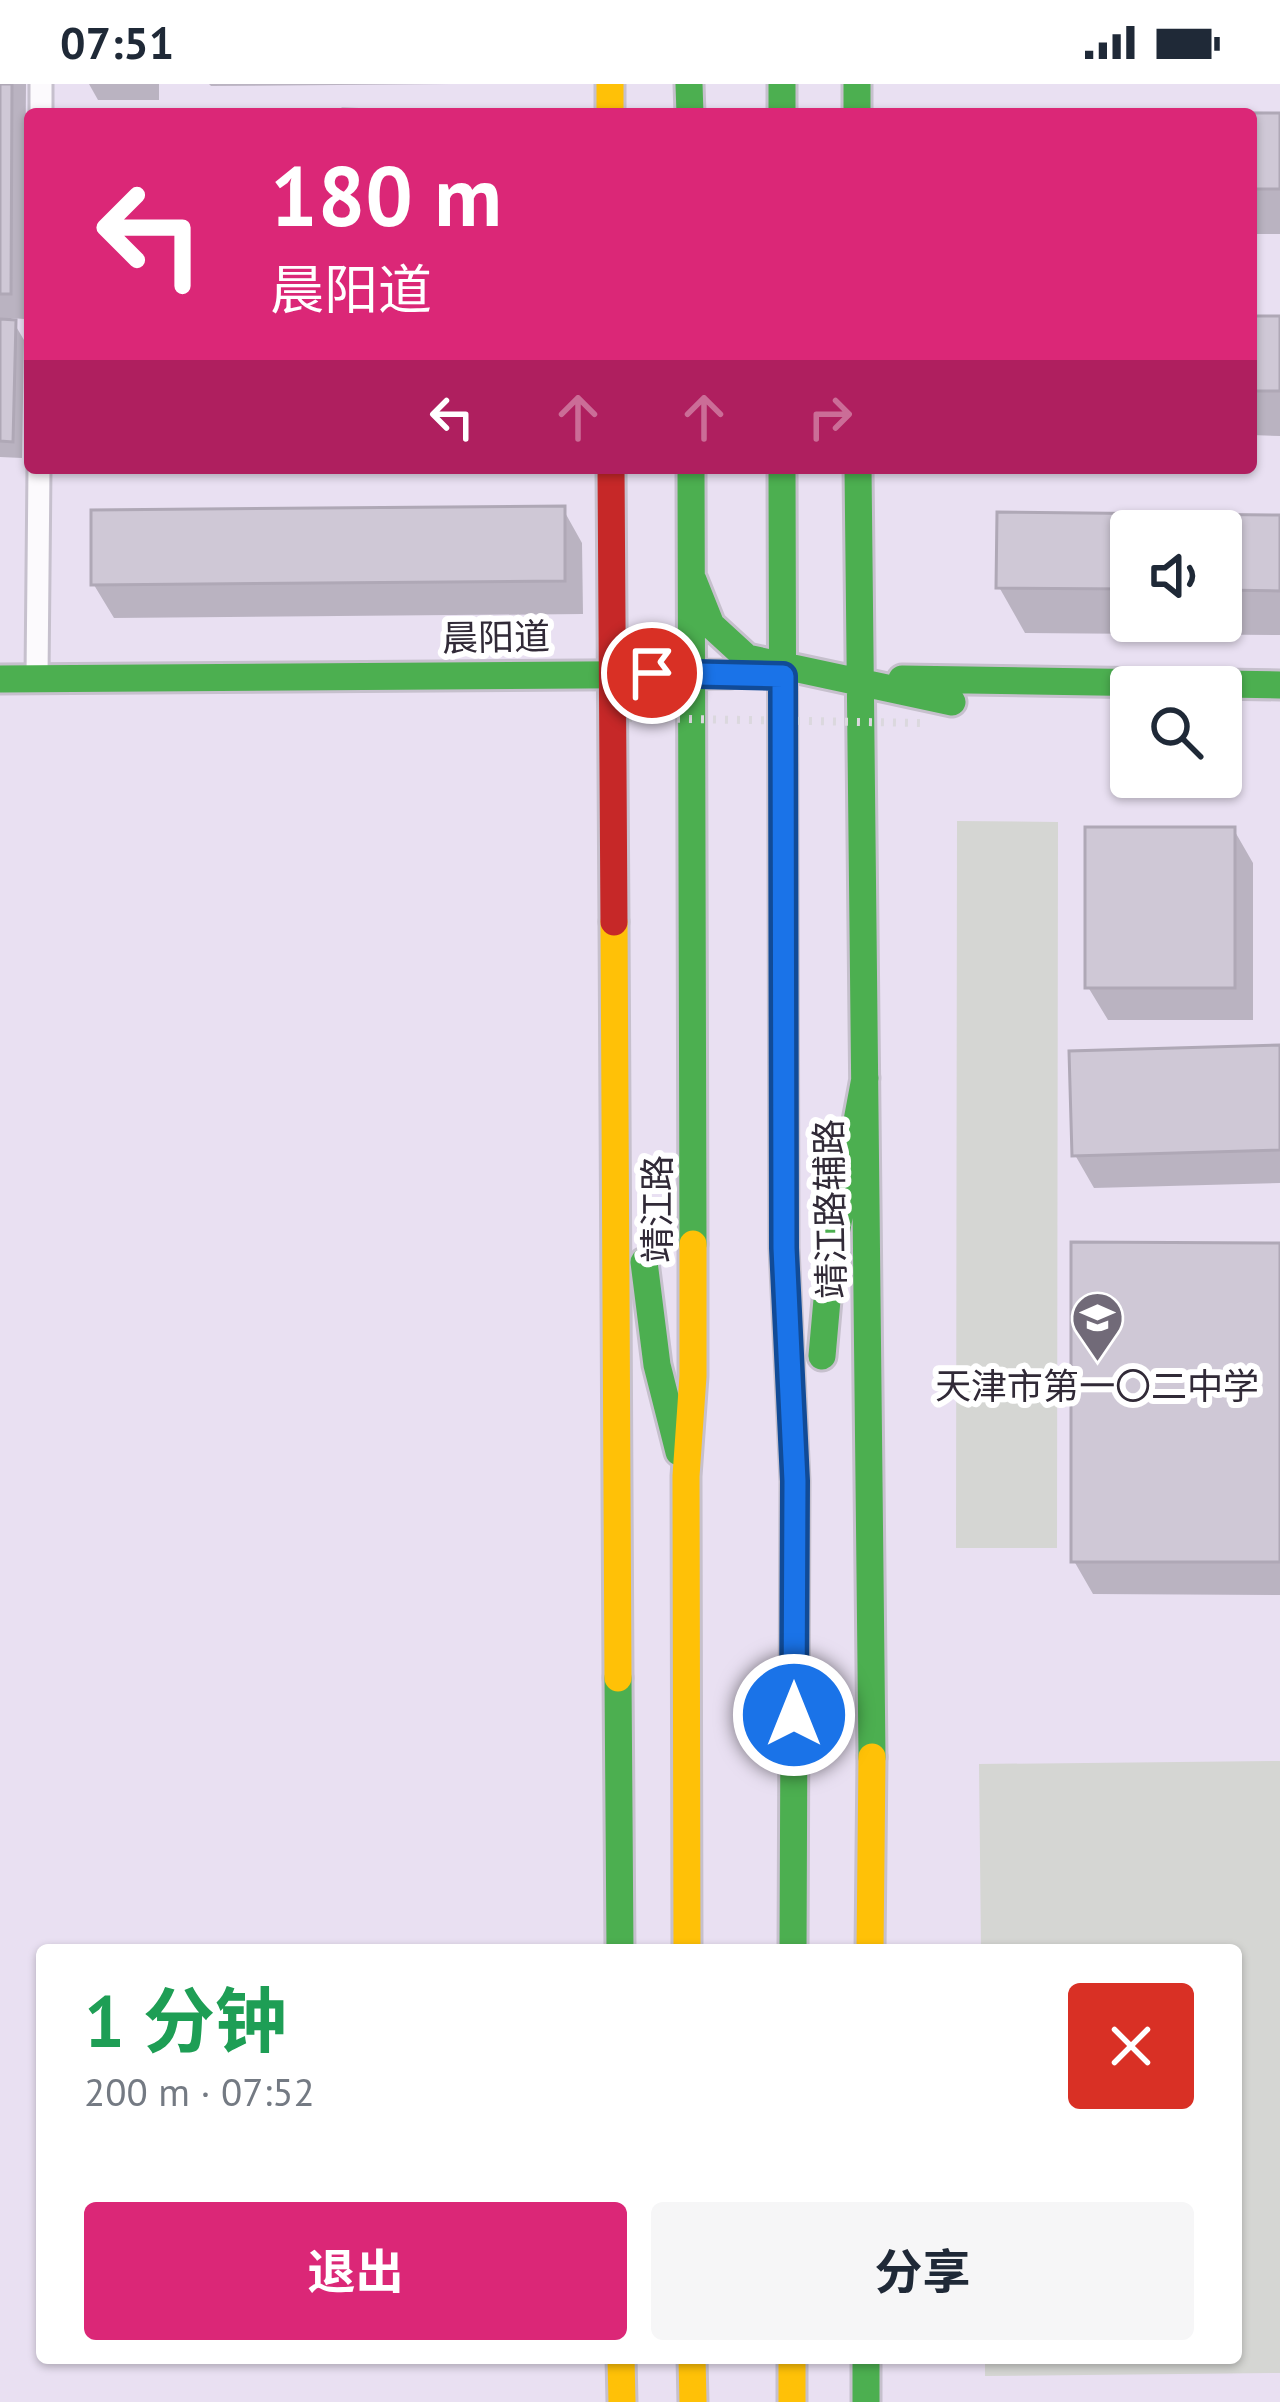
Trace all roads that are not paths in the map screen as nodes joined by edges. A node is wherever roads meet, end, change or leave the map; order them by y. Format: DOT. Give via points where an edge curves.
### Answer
graph roads {
  1 [pos="39,474"];
  2 [pos="611,474"];
  3 [pos="691,474"];
  4 [pos="782,474"];
  5 [pos="858,474"];
  6 [pos="782,566"];
  7 [pos="691,572"];
  8 [pos="847,669"];
  9 [pos="612,672"];
  10 [pos="692,673"];
  11 [pos="37,678"];
  12 [pos="0,679"];
  13 [pos="1280,685"];
  14 [pos="793,690"];
  15 [pos="950,691"];
  16 [pos="703,702"];
  17 [pos="1110,702"];
  18 [pos="0,703"];
  19 [pos="1242,704"];
  20 [pos="1280,705"];
  21 [pos="620,710"];
  22 [pos="865,1078"];
  23 [pos="614,1125"];
  24 [pos="686,1476"];
  25 [pos="795,1481"];
  26 [pos="620,1944"];
  27 [pos="687,1944"];
  28 [pos="794,1944"];
  29 [pos="870,1944"];
  30 [pos="621,2364"];
  31 [pos="692,2364"];
  32 [pos="792,2364"];
  33 [pos="866,2364"];
  34 [pos="622,2402"];
  35 [pos="694,2402"];
  36 [pos="792,2402"];
  37 [pos="866,2402"];
  1 -- 11 [label="lane"];
  2 -- 9 [label="main road"];
  3 -- 7 [label="main road, 靖江路"];
  4 -- 6 [label="main road"];
  5 -- 8 [label="main road, 靖江路辅路"];
  6 -- 8 [label="main road" via="801,627"];
  6 -- 14 [label="main road"];
  7 -- 10 [label="main road, 靖江路"];
  7 -- 14 [label="main road" via="709,627"];
  8 -- 14 [label="main road"];
  8 -- 15 [label="main road"];
  8 -- 22 [label="main road, 靖江路辅路"];
  9 -- 10 [label="main road, 晨阳道"];
  9 -- 11 [label="main road, 晨阳道"];
  9 -- 21 [label="main road"];
  10 -- 14 [label="main road, 晨阳道"];
  10 -- 16 [label="main road, 靖江路"];
  11 -- 12 [label="main road, 晨阳道"];
  13 -- 15 [label="main road"];
  14 -- 25 [label="main road" via="784,1248"];
  15 -- 17 [label="main road"];
  16 -- 21 [label="main road, 晨阳道"];
  16 -- 24 [label="main road, 靖江路"];
  18 -- 21 [label="main road, 晨阳道"];
  19 -- 20 [label="main road"];
  21 -- 23 [label="main road"];
  22 -- 25 [label="main road" via="830,1266 820,1376"];
  22 -- 29 [label="main road, 靖江路辅路"];
  23 -- 24 [label="main road"];
  23 -- 26 [label="main road"];
  24 -- 27 [label="main road, 靖江路"];
  25 -- 28 [label="main road"];
  30 -- 34 [label="main road"];
  31 -- 35 [label="main road"];
  32 -- 36 [label="main road"];
  33 -- 37 [label="main road"];
}
